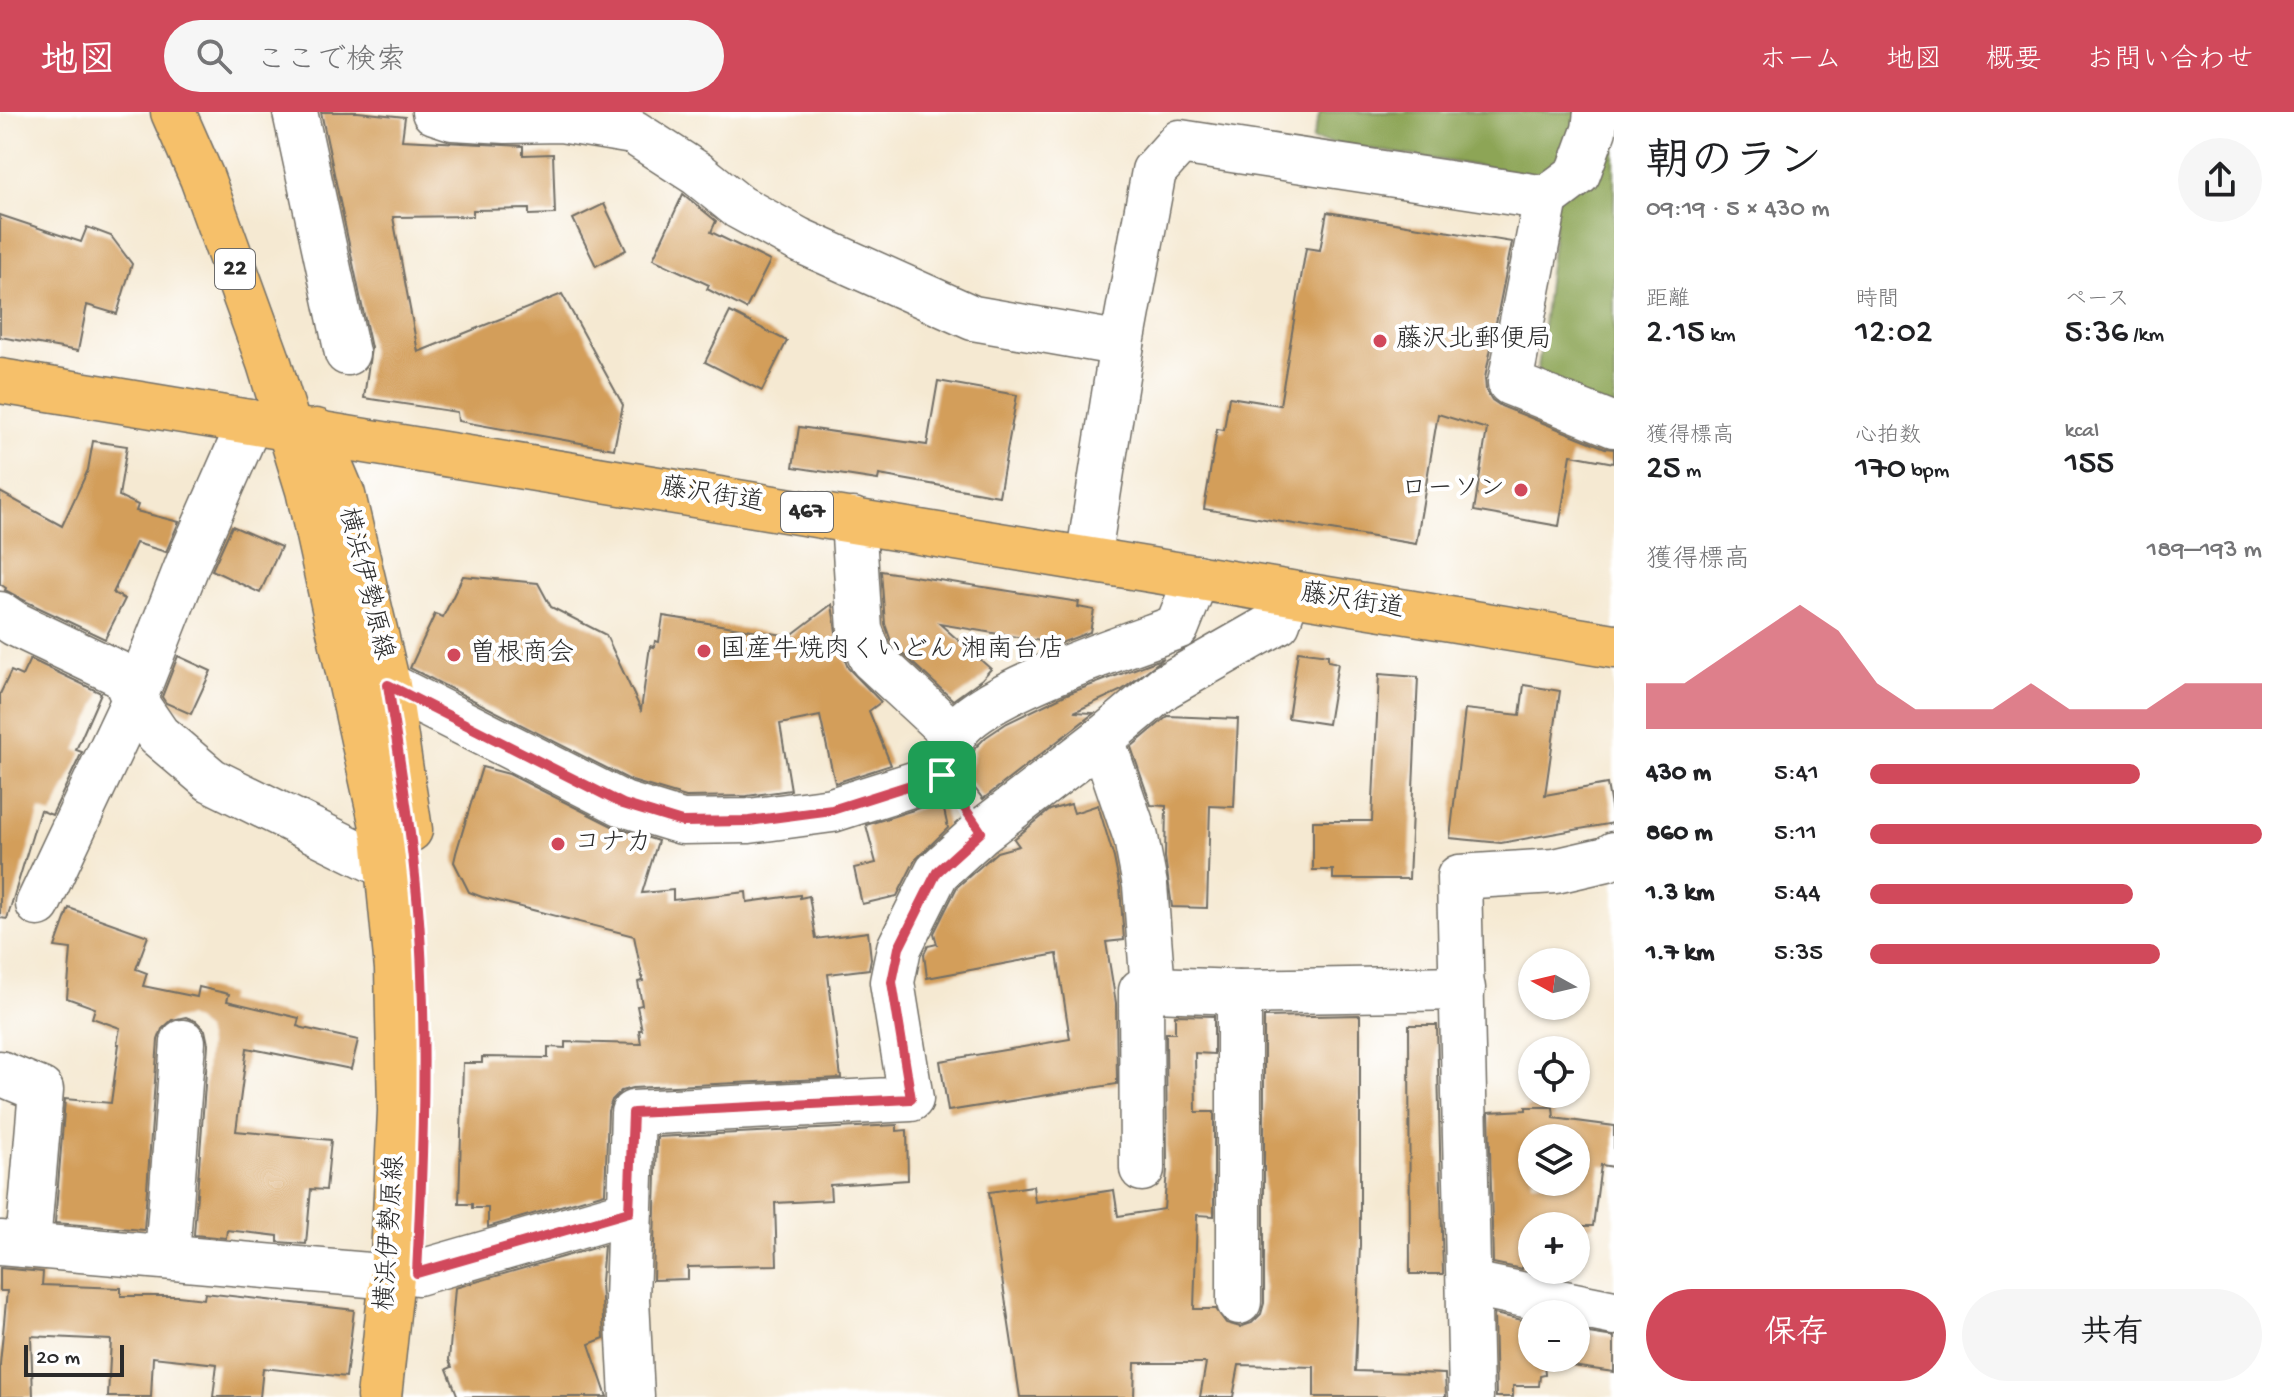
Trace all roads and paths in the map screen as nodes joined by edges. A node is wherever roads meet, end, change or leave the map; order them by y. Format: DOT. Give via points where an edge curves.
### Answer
graph roads {
  1 [pos="173,112"];
  2 [pos="295,112"];
  3 [pos="434,112"];
  4 [pos="1596,112"];
  5 [pos="1546,198"];
  6 [pos="1122,344"];
  7 [pos="347,353"];
  8 [pos="0,381"];
  9 [pos="1614,425"];
  10 [pos="286,428"];
  11 [pos="853,520"];
  12 [pos="1088,560"];
  13 [pos="1197,577"];
  14 [pos="1288,593"];
  15 [pos="5,631"];
  16 [pos="1614,646"];
  17 [pos="388,685"];
  18 [pos="134,700"];
  19 [pos="1102,739"];
  20 [pos="948,755"];
  21 [pos="981,832"];
  22 [pos="1614,854"];
  23 [pos="387,867"];
  24 [pos="38,904"];
  25 [pos="1463,988"];
  26 [pos="1153,989"];
  27 [pos="1239,992"];
  28 [pos="183,1042"];
  29 [pos="0,1073"];
  30 [pos="1142,1169"];
  31 [pos="629,1212"];
  32 [pos="14,1243"];
  33 [pos="167,1256"];
  34 [pos="404,1275"];
  35 [pos="1471,1284"];
  36 [pos="1239,1302"];
  37 [pos="1614,1313"];
  38 [pos="379,1397"];
  39 [pos="404,1397"];
  40 [pos="632,1397"];
  41 [pos="1471,1397"];
  1 -- 10 [label="main road, 横浜伊勢原線 / 22" via="269,363"];
  2 -- 7 [label="street"];
  3 -- 6 [label="street" via="452,118 561,120 633,132 739,207 799,240 973,318"];
  4 -- 5 [label="street" via="1578,174"];
  5 -- 6 [label="street" via="1180,142 1154,171"];
  5 -- 9 [label="street" via="1510,383"];
  6 -- 12 [label="street"];
  8 -- 10 [label="main road, 藤沢街道 / 467"];
  10 -- 11 [label="main road, 藤沢街道 / 467"];
  10 -- 17 [label="main road, 横浜伊勢原線 / 22" via="343,495"];
  10 -- 18 [label="street" via="188,563"];
  10 -- 23 [label="main road, 横浜伊勢原線 / 22" via="308,490"];
  11 -- 12 [label="main road, 藤沢街道 / 467"];
  11 -- 20 [label="street" via="860,630 871,658"];
  12 -- 13 [label="main road, 藤沢街道 / 467"];
  13 -- 14 [label="main road, 藤沢街道 / 467"];
  13 -- 20 [label="street" via="1177,627 1052,673 973,714"];
  14 -- 16 [label="main road, 藤沢街道 / 467"];
  14 -- 19 [label="street" via="1278,622 1164,687"];
  15 -- 18 [label="street" via="124,676"];
  17 -- 20 [label="street" via="623,804 682,822 749,821 832,810"];
  17 -- 34 [label="main road, 横浜伊勢原線 / 22" via="411,837 422,972 424,1114"];
  18 -- 23 [label="street" via="158,735 211,780"];
  18 -- 24 [label="street"];
  19 -- 21 [label="street"];
  19 -- 26 [label="street" via="1136,838"];
  20 -- 21 [label="street"];
  21 -- 31 [label="street" via="937,872 899,948 892,982 911,1099 633,1113"];
  22 -- 25 [label="street" via="1555,871 1459,877"];
  23 -- 34 [label="main road, 横浜伊勢原線 / 22" via="397,969"];
  25 -- 27 [label="street"];
  25 -- 35 [label="street"];
  26 -- 27 [label="street"];
  26 -- 30 [label="street" via="1141,991"];
  27 -- 36 [label="street"];
  28 -- 33 [label="street"];
  29 -- 32 [label="street" via="41,1090"];
  31 -- 34 [label="street"];
  31 -- 40 [label="street"];
  32 -- 33 [label="street"];
  33 -- 34 [label="street"];
  34 -- 38 [label="main road, 横浜伊勢原線 / 22"];
  34 -- 39 [label="main road, 横浜伊勢原線 / 22"];
  35 -- 37 [label="street"];
  35 -- 41 [label="street"];
}
